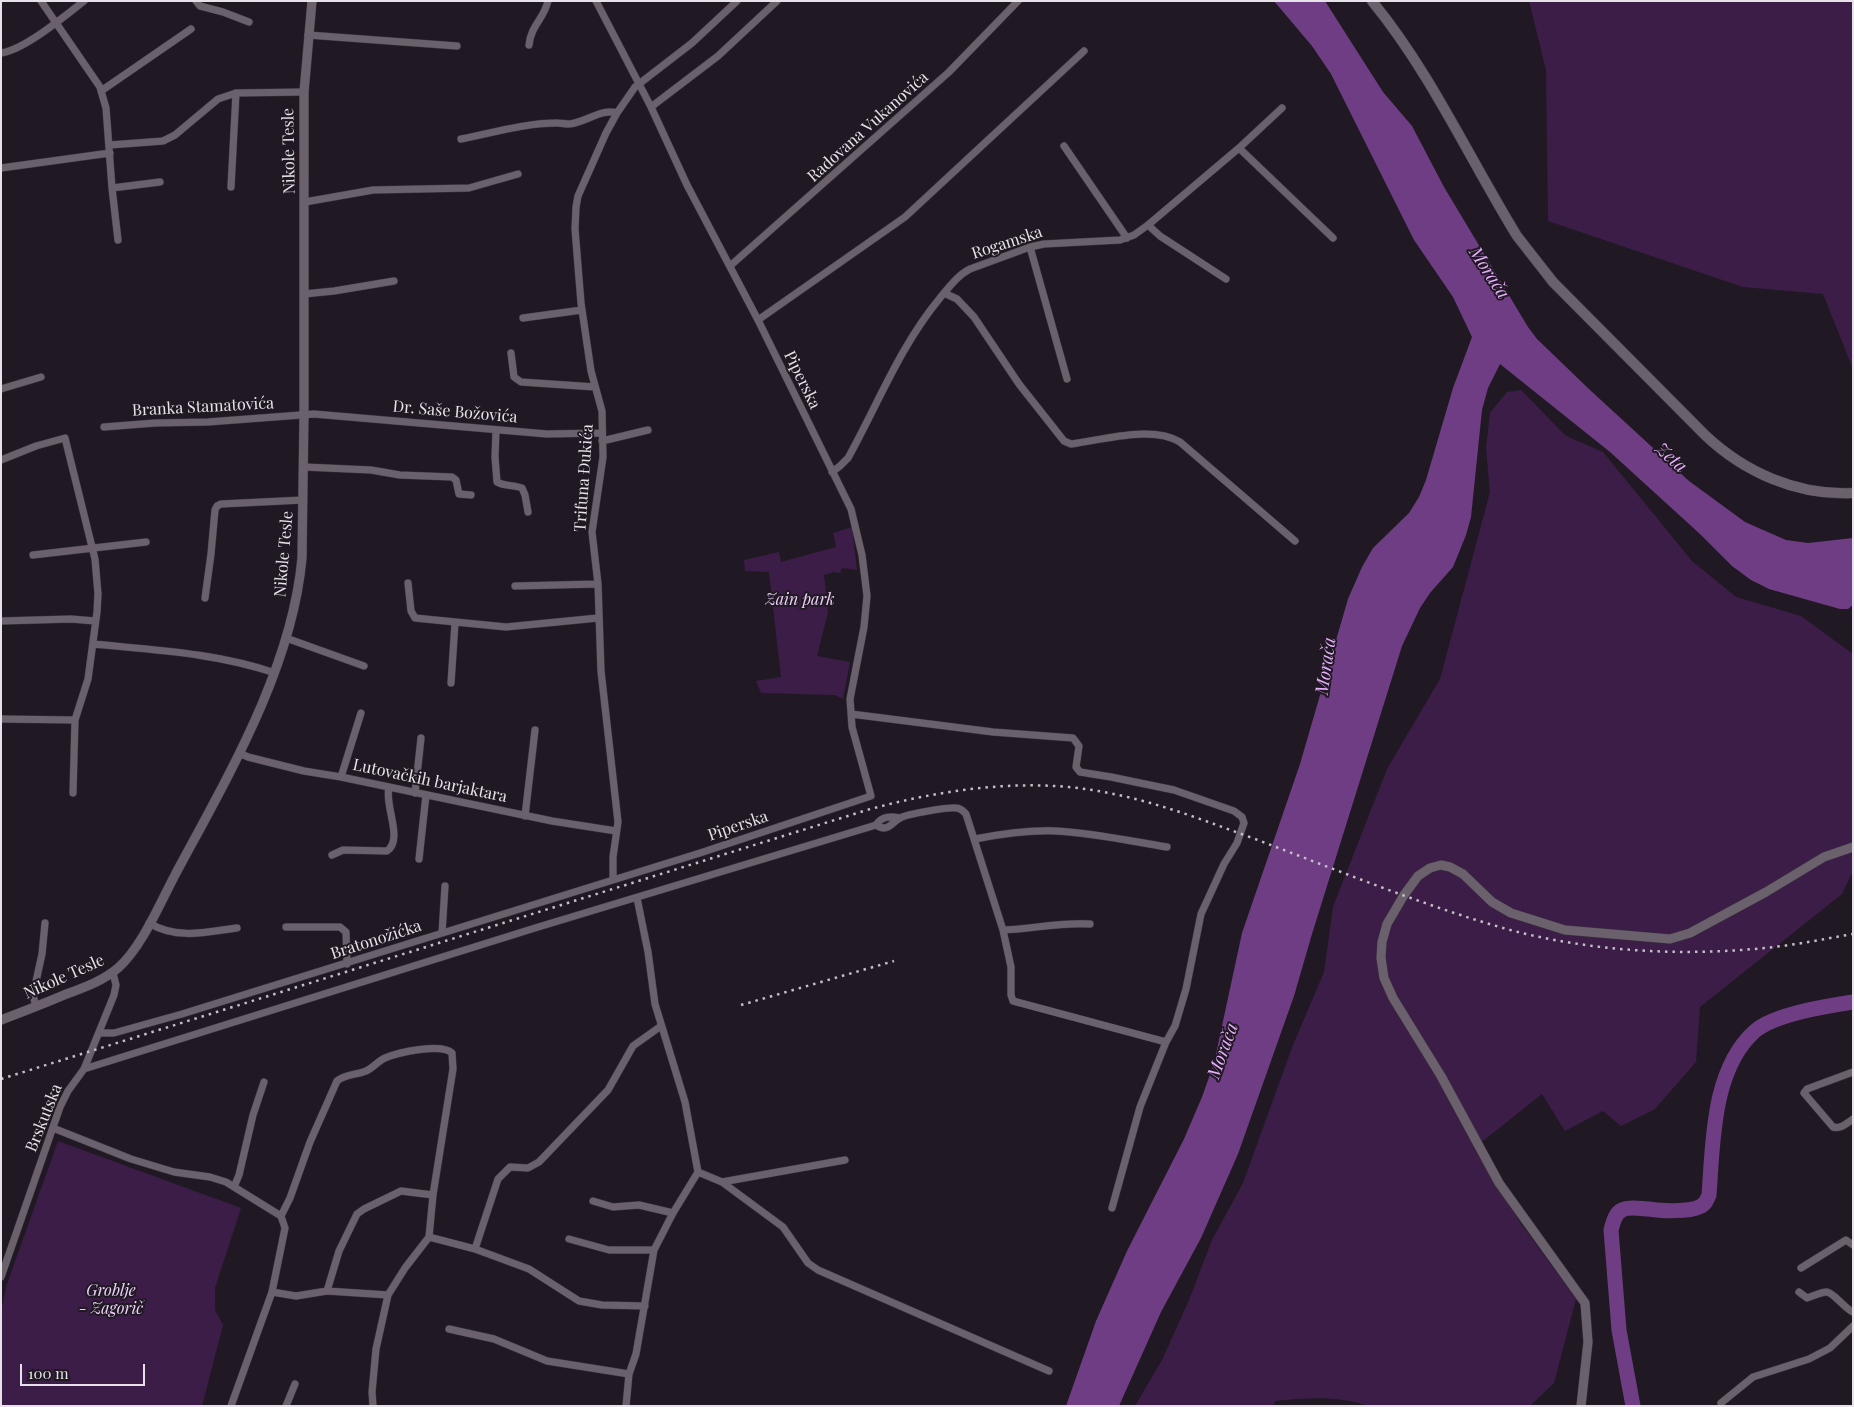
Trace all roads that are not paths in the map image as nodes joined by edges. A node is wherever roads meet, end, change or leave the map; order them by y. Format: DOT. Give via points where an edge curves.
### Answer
graph roads {
  1 [pos="41,1"];
  2 [pos="84,1"];
  3 [pos="196,1"];
  4 [pos="312,1"];
  5 [pos="548,1"];
  6 [pos="737,1"];
  7 [pos="778,1"];
  8 [pos="1018,1"];
  9 [pos="1372,1"];
  10 [pos="597,2"];
  11 [pos="249,22"];
  12 [pos="56,23"];
  13 [pos="191,29"];
  14 [pos="308,35"];
  15 [pos="529,45"];
  16 [pos="457,46"];
  17 [pos="1084,51"];
  18 [pos="1,53"];
  19 [pos="639,84"];
  20 [pos="102,91"];
  21 [pos="304,92"];
  22 [pos="236,93"];
  23 [pos="650,107"];
  24 [pos="1282,108"];
  25 [pos="617,112"];
  26 [pos="461,138"];
  27 [pos="1064,146"];
  28 [pos="1239,148"];
  29 [pos="110,149"];
  30 [pos="1,168"];
  31 [pos="518,174"];
  32 [pos="160,182"];
  33 [pos="231,187"];
  34 [pos="112,188"];
  35 [pos="305,202"];
  36 [pos="1148,225"];
  37 [pos="1127,238"];
  38 [pos="1332,238"];
  39 [pos="118,240"];
  40 [pos="1030,247"];
  41 [pos="730,266"];
  42 [pos="1226,279"];
  43 [pos="394,281"];
  44 [pos="944,293"];
  45 [pos="304,294"];
  46 [pos="582,310"];
  47 [pos="523,318"];
  48 [pos="758,320"];
  49 [pos="512,353"];
  50 [pos="41,377"];
  51 [pos="1067,379"];
  52 [pos="595,387"];
  53 [pos="1,389"];
  54 [pos="304,414"];
  55 [pos="104,427"];
  56 [pos="496,430"];
  57 [pos="648,430"];
  58 [pos="602,433"];
  59 [pos="602,441"];
  60 [pos="1,460"];
  61 [pos="304,467"];
  62 [pos="832,472"];
  63 [pos="1853,493"];
  64 [pos="471,495"];
  65 [pos="303,500"];
  66 [pos="528,512"];
  67 [pos="1294,541"];
  68 [pos="146,542"];
  69 [pos="93,549"];
  70 [pos="33,555"];
  71 [pos="408,583"];
  72 [pos="598,584"];
  73 [pos="515,586"];
  74 [pos="205,598"];
  75 [pos="598,618"];
  76 [pos="1,621"];
  77 [pos="95,621"];
  78 [pos="455,624"];
  79 [pos="286,638"];
  80 [pos="93,644"];
  81 [pos="364,666"];
  82 [pos="275,672"];
  83 [pos="451,683"];
  84 [pos="361,713"];
  85 [pos="851,714"];
  86 [pos="1,720"];
  87 [pos="75,720"];
  88 [pos="535,730"];
  89 [pos="421,738"];
  90 [pos="239,753"];
  91 [pos="341,776"];
  92 [pos="389,787"];
  93 [pos="73,792"];
  94 [pos="415,793"];
  95 [pos="426,795"];
  96 [pos="525,816"];
  97 [pos="616,831"];
  98 [pos="975,839"];
  99 [pos="1167,847"];
  100 [pos="1853,847"];
  101 [pos="332,855"];
  102 [pos="418,859"];
  103 [pos="612,880"];
  104 [pos="445,886"];
  105 [pos="637,898"];
  106 [pos="45,923"];
  107 [pos="149,923"];
  108 [pos="1090,924"];
  109 [pos="237,928"];
  110 [pos="286,928"];
  111 [pos="1003,930"];
  112 [pos="442,933"];
  113 [pos="347,964"];
  114 [pos="113,973"];
  115 [pos="36,1006"];
  116 [pos="1,1020"];
  117 [pos="662,1026"];
  118 [pos="98,1033"];
  119 [pos="1166,1042"];
  120 [pos="84,1069"];
  121 [pos="1853,1072"];
  122 [pos="264,1082"];
  123 [pos="1853,1119"];
  124 [pos="53,1128"];
  125 [pos="845,1160"];
  126 [pos="698,1172"];
  127 [pos="722,1182"];
  128 [pos="234,1187"];
  129 [pos="433,1195"];
  130 [pos="593,1201"];
  131 [pos="1112,1208"];
  132 [pos="673,1213"];
  133 [pos="281,1216"];
  134 [pos="428,1237"];
  135 [pos="569,1239"];
  136 [pos="1853,1245"];
  137 [pos="475,1249"];
  138 [pos="654,1250"];
  139 [pos="1802,1268"];
  140 [pos="1,1277"];
  141 [pos="327,1291"];
  142 [pos="272,1292"];
  143 [pos="1799,1292"];
  144 [pos="388,1294"];
  145 [pos="645,1306"];
  146 [pos="1853,1312"];
  147 [pos="1853,1326"];
  148 [pos="449,1329"];
  149 [pos="1049,1371"];
  150 [pos="628,1374"];
  151 [pos="295,1384"];
  152 [pos="1721,1403"];
  153 [pos="231,1406"];
  154 [pos="286,1406"];
  155 [pos="373,1406"];
  156 [pos="626,1406"];
  157 [pos="1581,1406"];
  1 -- 12 [label="street"];
  2 -- 12 [label="street"];
  3 -- 11 [label="street" via="200,6"];
  4 -- 14 [label="street, Nikole Tesle"];
  5 -- 15 [label="street" via="532,30"];
  6 -- 19 [label="street, Trifuna Đukića" via="692,43"];
  7 -- 23 [label="street" via="718,56"];
  8 -- 41 [label="street, Radovana Vukanovića" via="950,72"];
  9 -- 63 [label="main road" via="1430,84 1517,236 1558,288 1727,454 1792,486"];
  10 -- 19 [label="street, Piperska"];
  12 -- 18 [label="street" via="20,47"];
  12 -- 20 [label="street"];
  13 -- 20 [label="street"];
  14 -- 16 [label="street"];
  14 -- 21 [label="street, Nikole Tesle"];
  17 -- 48 [label="street" via="905,217"];
  19 -- 23 [label="street, Piperska"];
  19 -- 25 [label="street, Trifuna Đukića"];
  20 -- 29 [label="street"];
  21 -- 22 [label="street"];
  21 -- 35 [label="street, Nikole Tesle"];
  22 -- 29 [label="street" via="218,99 175,135 163,141"];
  22 -- 33 [label="street"];
  23 -- 41 [label="street, Piperska"];
  24 -- 28 [label="street, Rogamska"];
  25 -- 26 [label="street" via="605,112 568,124 540,124"];
  25 -- 46 [label="street, Trifuna Đukića" via="576,207"];
  27 -- 37 [label="street"];
  28 -- 36 [label="street, Rogamska"];
  28 -- 38 [label="street"];
  29 -- 30 [label="street"];
  29 -- 34 [label="street"];
  31 -- 35 [label="street" via="469,188 373,190"];
  32 -- 34 [label="street"];
  34 -- 39 [label="street"];
  35 -- 45 [label="street, Nikole Tesle"];
  36 -- 37 [label="street, Rogamska"];
  36 -- 42 [label="street"];
  37 -- 40 [label="street, Rogamska"];
  40 -- 44 [label="street, Rogamska" via="965,271"];
  40 -- 51 [label="street"];
  41 -- 48 [label="street, Piperska"];
  43 -- 45 [label="street"];
  44 -- 62 [label="street, Rogamska" via="909,341 848,458"];
  44 -- 67 [label="street" via="957,299 974,317 1019,384 1064,441 1071,444 1142,434 1172,438"];
  45 -- 54 [label="street, Nikole Tesle"];
  46 -- 47 [label="street"];
  46 -- 52 [label="street, Trifuna Đukića"];
  48 -- 62 [label="street, Piperska"];
  49 -- 52 [label="street" via="514,378 521,382"];
  50 -- 53 [label="street"];
  52 -- 58 [label="street, Trifuna Đukića" via="602,411"];
  54 -- 55 [label="street, Branka Stamatovića"];
  54 -- 56 [label="street, Dr. Saše Božovića"];
  54 -- 61 [label="street, Nikole Tesle"];
  56 -- 58 [label="street, Dr. Saše Božovića" via="547,434"];
  56 -- 66 [label="street" via="498,482 522,488"];
  57 -- 59 [label="street"];
  58 -- 59 [label="street, Trifuna Đukića"];
  59 -- 72 [label="street, Trifuna Đukića" via="603,457 592,532"];
  60 -- 69 [label="street" via="65,438"];
  61 -- 64 [label="street" via="452,477 456,480 459,494"];
  61 -- 65 [label="street, Nikole Tesle"];
  62 -- 85 [label="street, Piperska" via="851,509 867,596 850,699"];
  65 -- 74 [label="street" via="217,506"];
  65 -- 79 [label="street, Nikole Tesle" via="300,579"];
  68 -- 69 [label="street"];
  69 -- 70 [label="street"];
  69 -- 77 [label="street" via="98,594"];
  71 -- 78 [label="street" via="414,618"];
  72 -- 73 [label="street"];
  72 -- 75 [label="street, Trifuna Đukića"];
  75 -- 78 [label="street" via="506,627"];
  75 -- 97 [label="street, Trifuna Đukića" via="618,822"];
  76 -- 77 [label="street"];
  77 -- 80 [label="street"];
  78 -- 83 [label="street"];
  79 -- 81 [label="street"];
  79 -- 82 [label="street, Nikole Tesle"];
  80 -- 82 [label="street" via="207,657 251,664"];
  80 -- 87 [label="street" via="88,679"];
  82 -- 90 [label="street, Nikole Tesle"];
  84 -- 91 [label="street"];
  85 -- 103 [label="street, Piperska" via="871,799"];
  85 -- 119 [label="street" via="993,732 1073,738 1079,746 1076,767 1080,772 1174,790 1234,811 1242,817 1244,824 1237,843 1201,914 1186,989 1175,1026"];
  86 -- 87 [label="street"];
  87 -- 93 [label="street"];
  88 -- 96 [label="street"];
  89 -- 94 [label="street"];
  90 -- 91 [label="street, Lutovačkih barjaktara" via="304,771"];
  90 -- 107 [label="street, Nikole Tesle"];
  91 -- 92 [label="street, Lutovačkih barjaktara"];
  92 -- 94 [label="street, Lutovačkih barjaktara"];
  92 -- 101 [label="street" via="389,811 395,839 392,847 387,851 343,850"];
  94 -- 95 [label="street, Lutovačkih barjaktara"];
  95 -- 96 [label="street, Lutovačkih barjaktara"];
  95 -- 102 [label="street"];
  96 -- 97 [label="street, Lutovačkih barjaktara"];
  97 -- 103 [label="street"];
  98 -- 99 [label="street" via="1054,831"];
  98 -- 105 [label="street" via="966,814 960,809 945,808 900,818 889,827 876,825"];
  98 -- 111 [label="street"];
  100 -- 157 [label="street" via="1824,857 1690,933 1670,939 1565,930 1512,913 1492,902 1463,874 1441,866 1430,868 1418,876 1387,924 1381,958 1384,978 1393,998 1441,1076 1499,1183 1585,1302 1588,1342"];
  103 -- 112 [label="street, Bratonožićka"];
  104 -- 112 [label="street"];
  105 -- 117 [label="street" via="655,1004"];
  105 -- 120 [label="street"];
  106 -- 115 [label="street" via="33,995"];
  107 -- 109 [label="street" via="161,930 186,934"];
  107 -- 114 [label="street, Nikole Tesle" via="129,957"];
  108 -- 111 [label="street"];
  110 -- 113 [label="street" via="340,927 346,932"];
  111 -- 119 [label="street" via="1011,967 1013,1001"];
  112 -- 113 [label="street, Bratonožićka"];
  113 -- 118 [label="street, Bratonožićka" via="114,1033"];
  114 -- 115 [label="street, Nikole Tesle"];
  114 -- 118 [label="street, Brskutska" via="116,989"];
  115 -- 116 [label="street, Nikole Tesle"];
  117 -- 126 [label="street" via="685,1102"];
  117 -- 137 [label="street" via="632,1046 608,1090 539,1162 528,1168 510,1167 498,1179"];
  118 -- 120 [label="street, Brskutska"];
  119 -- 131 [label="street" via="1140,1107"];
  120 -- 124 [label="street, Brskutska" via="64,1098"];
  121 -- 123 [label="street" via="1804,1093 1832,1127 1842,1127"];
  122 -- 128 [label="street"];
  124 -- 128 [label="street" via="131,1159 174,1172 217,1179"];
  124 -- 140 [label="street, Brskutska"];
  125 -- 127 [label="street"];
  126 -- 127 [label="street"];
  126 -- 132 [label="street"];
  127 -- 149 [label="street" via="784,1227 808,1263 818,1270"];
  128 -- 133 [label="street"];
  129 -- 133 [label="street" via="454,1056 442,1048 384,1058 365,1071 337,1081"];
  129 -- 134 [label="street"];
  129 -- 141 [label="street" via="401,1192 357,1214 339,1250"];
  130 -- 132 [label="street" via="613,1207 639,1206"];
  132 -- 138 [label="street"];
  133 -- 142 [label="street" via="286,1228"];
  134 -- 137 [label="street"];
  134 -- 144 [label="street"];
  135 -- 138 [label="street" via="609,1250"];
  136 -- 139 [label="street" via="1846,1240"];
  137 -- 145 [label="street" via="529,1269 579,1301"];
  138 -- 145 [label="street"];
  141 -- 142 [label="street" via="296,1296"];
  141 -- 144 [label="street"];
  142 -- 153 [label="street"];
  143 -- 146 [label="street" via="1807,1298 1830,1293"];
  144 -- 155 [label="street" via="376,1349"];
  145 -- 150 [label="street" via="636,1354"];
  147 -- 152 [label="street" via="1830,1348 1809,1359 1753,1377"];
  148 -- 150 [label="street" via="494,1339 547,1361"];
  150 -- 156 [label="street"];
  151 -- 154 [label="street"];
}
